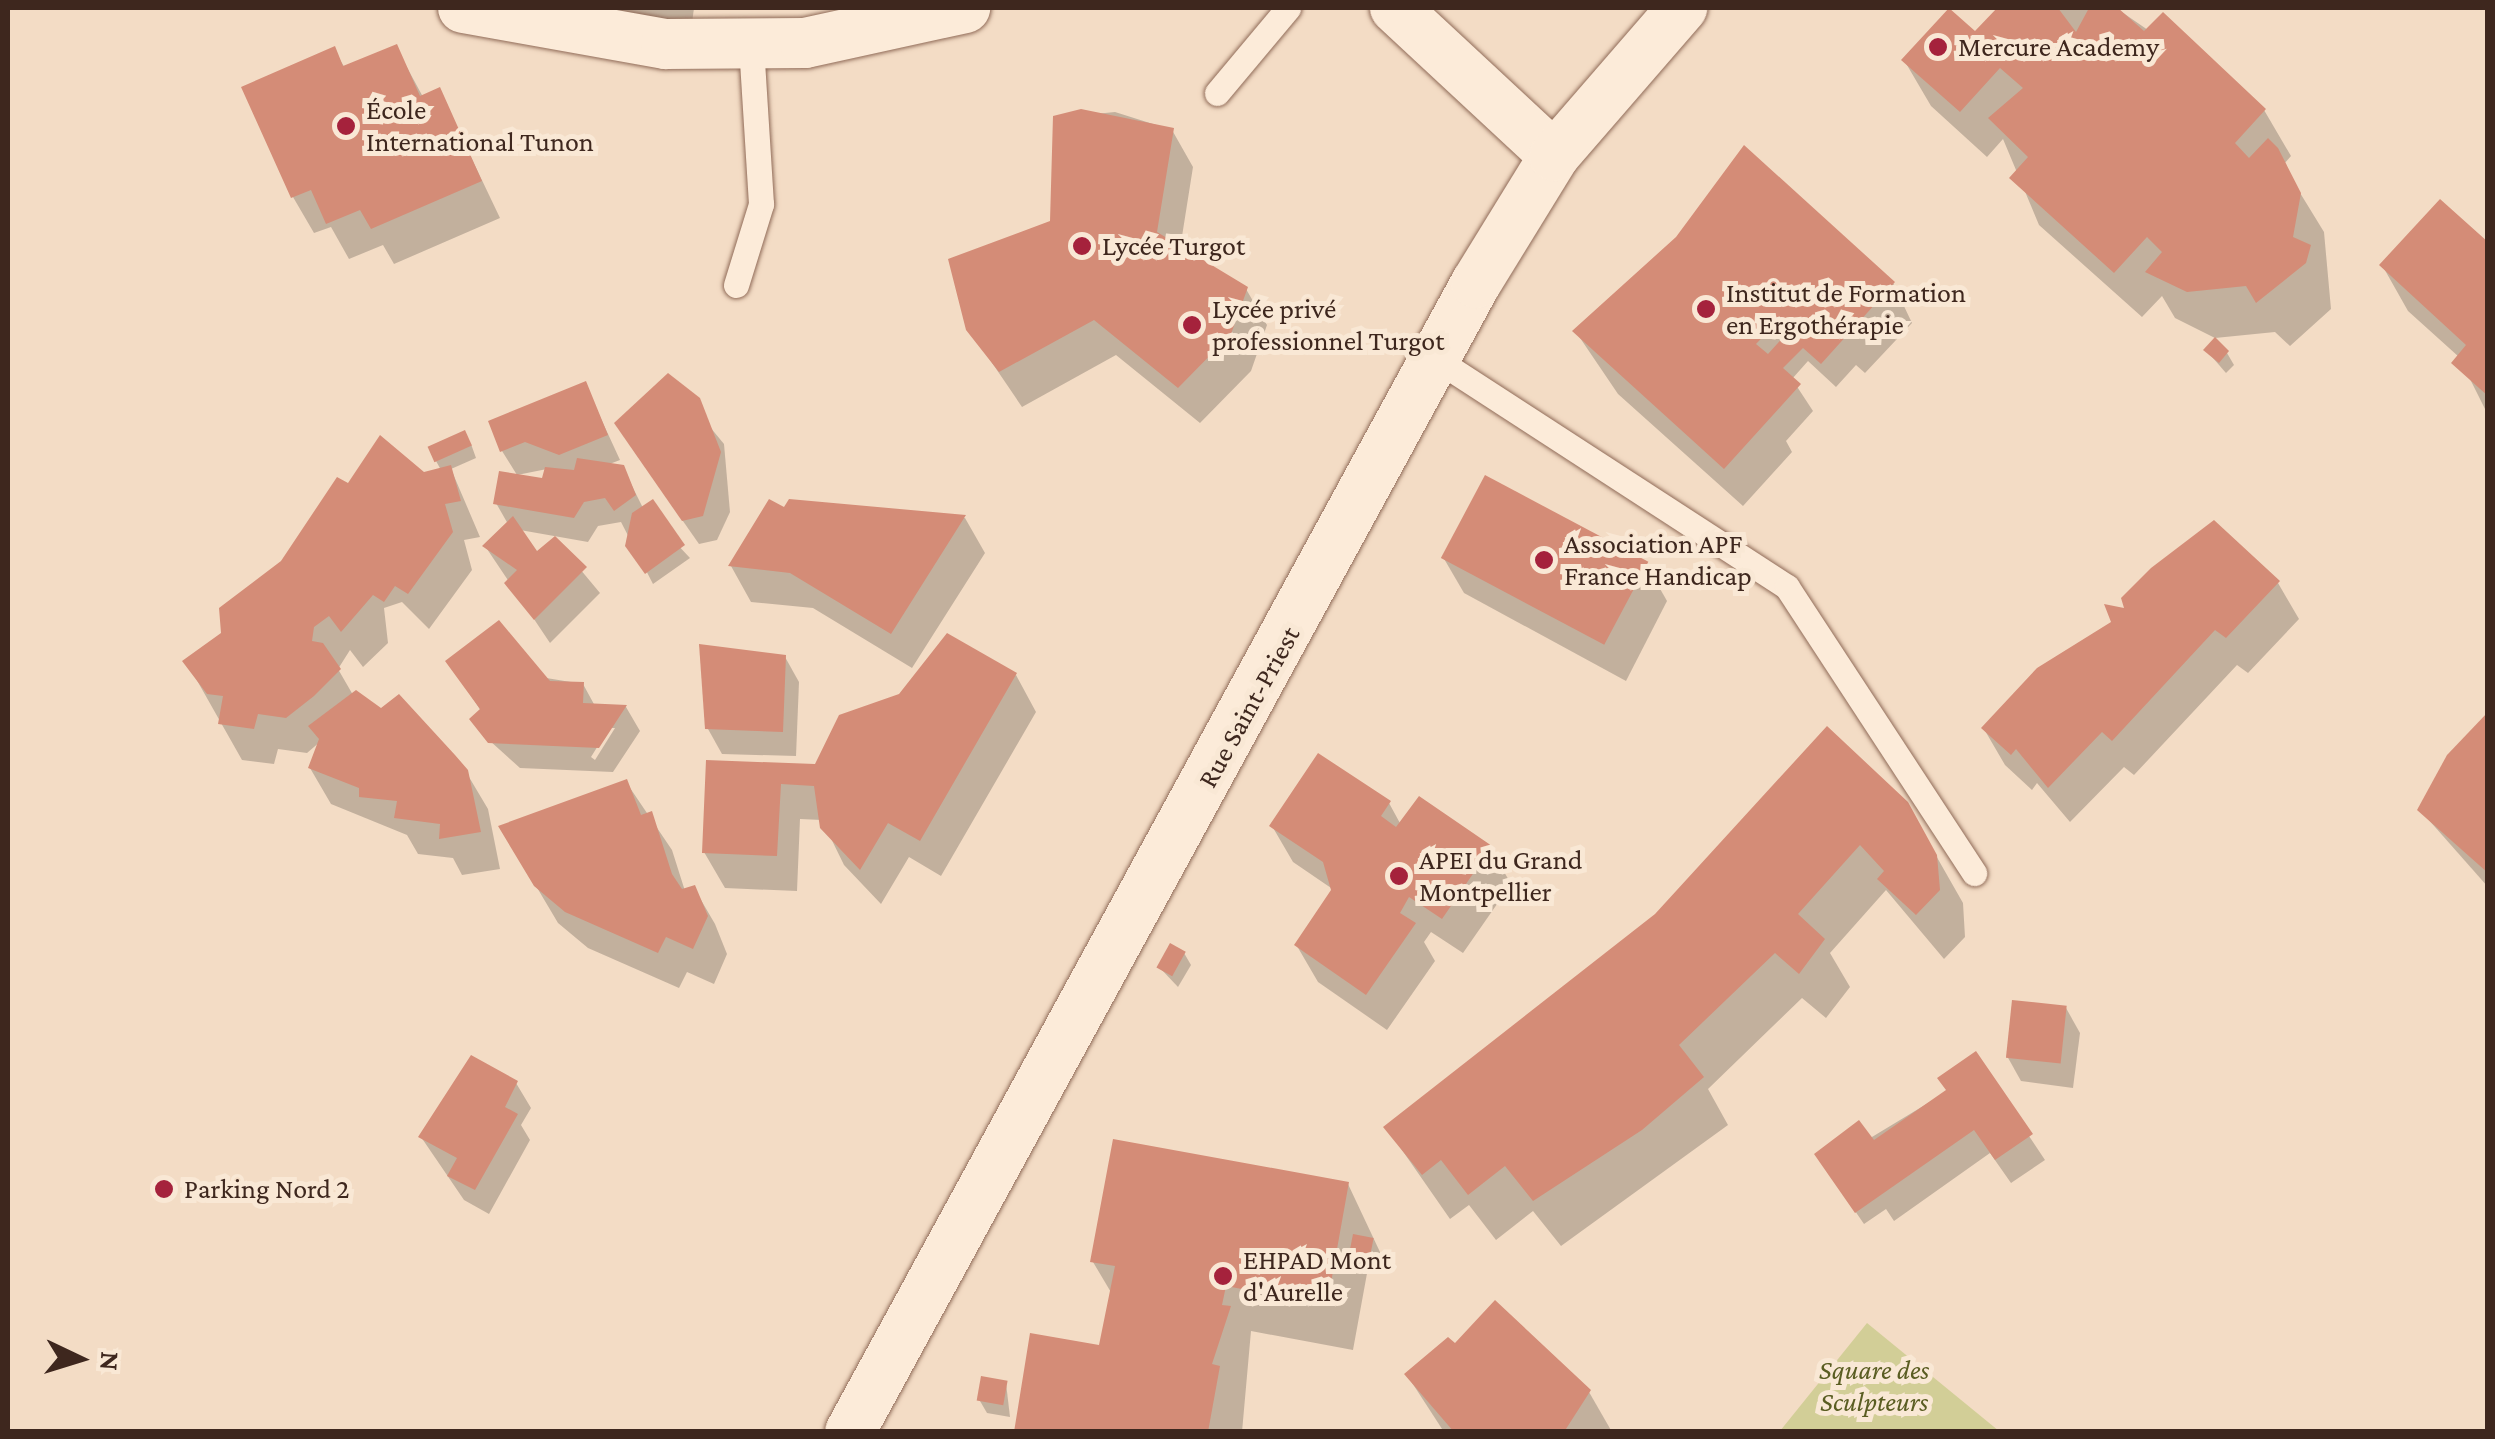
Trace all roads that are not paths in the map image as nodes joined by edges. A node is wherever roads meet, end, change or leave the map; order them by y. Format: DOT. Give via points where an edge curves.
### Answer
graph roads {
  1 [pos="463,8"];
  2 [pos="966,8"];
  3 [pos="1288,8"];
  4 [pos="1394,8"];
  5 [pos="1682,8"];
  6 [pos="751,44"];
  7 [pos="1217,93"];
  8 [pos="1554,156"];
  9 [pos="736,285"];
  10 [pos="1439,361"];
  11 [pos="1974,873"];
  12 [pos="850,1432"];
  1 -- 6 [label="street" via="666,44"];
  2 -- 6 [label="street" via="918,24"];
  3 -- 7 [label="lane"];
  4 -- 8 [label="street"];
  5 -- 8 [label="street, Rue Saint-Priest"];
  6 -- 9 [label="lane" via="761,204"];
  8 -- 10 [label="street, Rue Saint-Priest"];
  10 -- 11 [label="lane" via="1787,587"];
  10 -- 12 [label="street, Rue Saint-Priest"];
}
